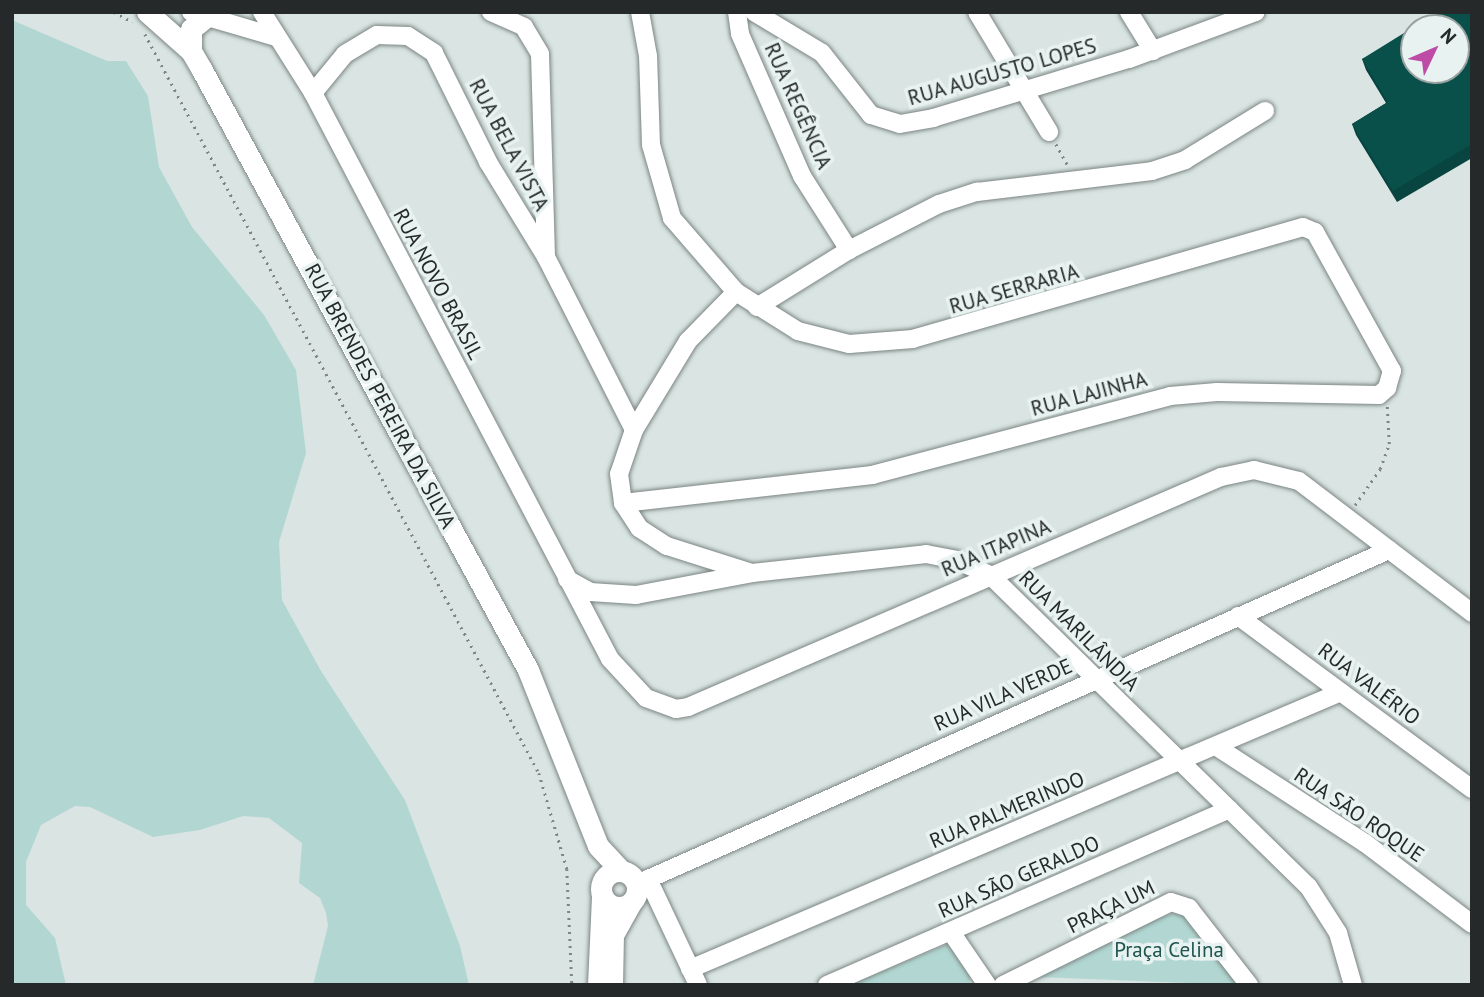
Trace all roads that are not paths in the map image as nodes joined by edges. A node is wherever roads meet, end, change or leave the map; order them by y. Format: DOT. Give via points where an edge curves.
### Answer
graph roads {
  1 [pos="147,12"];
  2 [pos="262,12"];
  3 [pos="491,12"];
  4 [pos="640,12"];
  5 [pos="737,12"];
  6 [pos="754,12"];
  7 [pos="977,12"];
  8 [pos="1129,12"];
  9 [pos="1256,12"];
  10 [pos="199,14"];
  11 [pos="276,37"];
  12 [pos="191,51"];
  13 [pos="1153,51"];
  14 [pos="1026,89"];
  15 [pos="313,93"];
  16 [pos="1265,111"];
  17 [pos="1049,132"];
  18 [pos="849,250"];
  19 [pos="546,257"];
  20 [pos="736,292"];
  21 [pos="758,307"];
  22 [pos="1388,388"];
  23 [pos="634,430"];
  24 [pos="623,503"];
  25 [pos="1389,550"];
  26 [pos="752,573"];
  27 [pos="990,575"];
  28 [pos="568,579"];
  29 [pos="1472,613"];
  30 [pos="1238,616"];
  31 [pos="1092,679"];
  32 [pos="1341,692"];
  33 [pos="1217,747"];
  34 [pos="1182,761"];
  35 [pos="1472,789"];
  36 [pos="580,801"];
  37 [pos="1229,809"];
  38 [pos="620,870"];
  39 [pos="639,889"];
  40 [pos="601,893"];
  41 [pos="1472,924"];
  42 [pos="951,932"];
  43 [pos="694,977"];
  44 [pos="598,985"];
  45 [pos="612,985"];
  46 [pos="827,985"];
  47 [pos="987,985"];
  48 [pos="1003,985"];
  49 [pos="1249,985"];
  50 [pos="1353,985"];
  1 -- 12 [label="main road, RUA BRENDES PEREIRA DA SILVA"];
  2 -- 11 [label="street, RUA NOVO BRASIL"];
  3 -- 19 [label="street" via="524,27 540,54"];
  4 -- 20 [label="street, RUA SERRARIA" via="648,56 651,145 665,200 684,234"];
  5 -- 18 [label="street, RUA REGÊNCIA" via="740,34 802,176"];
  6 -- 14 [label="street, RUA AUGUSTO LOPES" via="822,53 859,104 884,121 900,124 933,118"];
  7 -- 14 [label="street"];
  8 -- 13 [label="street"];
  9 -- 13 [label="street, RUA AUGUSTO LOPES"];
  10 -- 11 [label="street"];
  10 -- 12 [label="main road" via="191,29"];
  11 -- 15 [label="street, RUA NOVO BRASIL"];
  12 -- 36 [label="main road, RUA BRENDES PEREIRA DA SILVA" via="528,670"];
  13 -- 14 [label="street, RUA AUGUSTO LOPES"];
  14 -- 17 [label="street"];
  15 -- 19 [label="street, RUA BELA VISTA" via="360,42 393,32 422,43 442,64 507,199"];
  15 -- 28 [label="street, RUA NOVO BRASIL"];
  16 -- 18 [label="street" via="1185,160 1134,176 966,195"];
  18 -- 21 [label="street"];
  19 -- 23 [label="street, RUA BELA VISTA"];
  20 -- 21 [label="street, RUA SERRARIA"];
  20 -- 23 [label="street" via="688,341"];
  21 -- 22 [label="street, RUA SERRARIA" via="797,331 823,340 849,344 913,339 1310,228 1389,360"];
  22 -- 24 [label="street, RUA LAJINHA" via="1368,396 1217,392 1170,396 872,475"];
  23 -- 24 [label="street" via="619,474"];
  24 -- 26 [label="street" via="639,528 652,538"];
  25 -- 27 [label="street, RUA ITAPINA" via="1283,474 1237,472"];
  25 -- 29 [label="street, RUA ITAPINA"];
  25 -- 30 [label="street, RUA VILA VERDE"];
  26 -- 27 [label="street, RUA MARILÂNDIA" via="926,554 956,560"];
  26 -- 28 [label="street, RUA MARILÂNDIA" via="626,595 590,592"];
  27 -- 28 [label="street, RUA ITAPINA" via="676,709 646,698 621,675"];
  27 -- 31 [label="street, RUA MARILÂNDIA"];
  30 -- 31 [label="street, RUA VILA VERDE"];
  30 -- 32 [label="street, RUA VALÉRIO"];
  31 -- 34 [label="street, RUA MARILÂNDIA"];
  31 -- 39 [label="street, RUA VILA VERDE"];
  32 -- 33 [label="street, RUA PALMERINDO"];
  32 -- 35 [label="street, RUA VALÉRIO"];
  33 -- 34 [label="street, RUA PALMERINDO"];
  33 -- 41 [label="street, RUA SÃO ROQUE" via="1365,843"];
  34 -- 37 [label="street, RUA MARILÂNDIA"];
  34 -- 43 [label="street, RUA PALMERINDO"];
  36 -- 38 [label="main road, RUA BRENDES PEREIRA DA SILVA" via="601,852"];
  36 -- 40 [label="main road, RUA BRENDES PEREIRA DA SILVA"];
  37 -- 42 [label="street, RUA SÃO GERALDO"];
  37 -- 50 [label="street, RUA MARILÂNDIA" via="1320,901 1338,933"];
  38 -- 39 [label="main road, RUA BRENDES PEREIRA DA SILVA"];
  38 -- 40 [label="main road" via="606,875"];
  39 -- 40 [label="main road" via="615,907"];
  39 -- 43 [label="street"];
  39 -- 45 [label="main road" via="612,935"];
  40 -- 44 [label="main road, RUA BRENDES PEREIRA DA SILVA"];
  42 -- 46 [label="street, RUA SÃO GERALDO"];
  42 -- 47 [label="street"];
  48 -- 49 [label="street, PRAÇA UM" via="1171,902 1189,908"];
}
